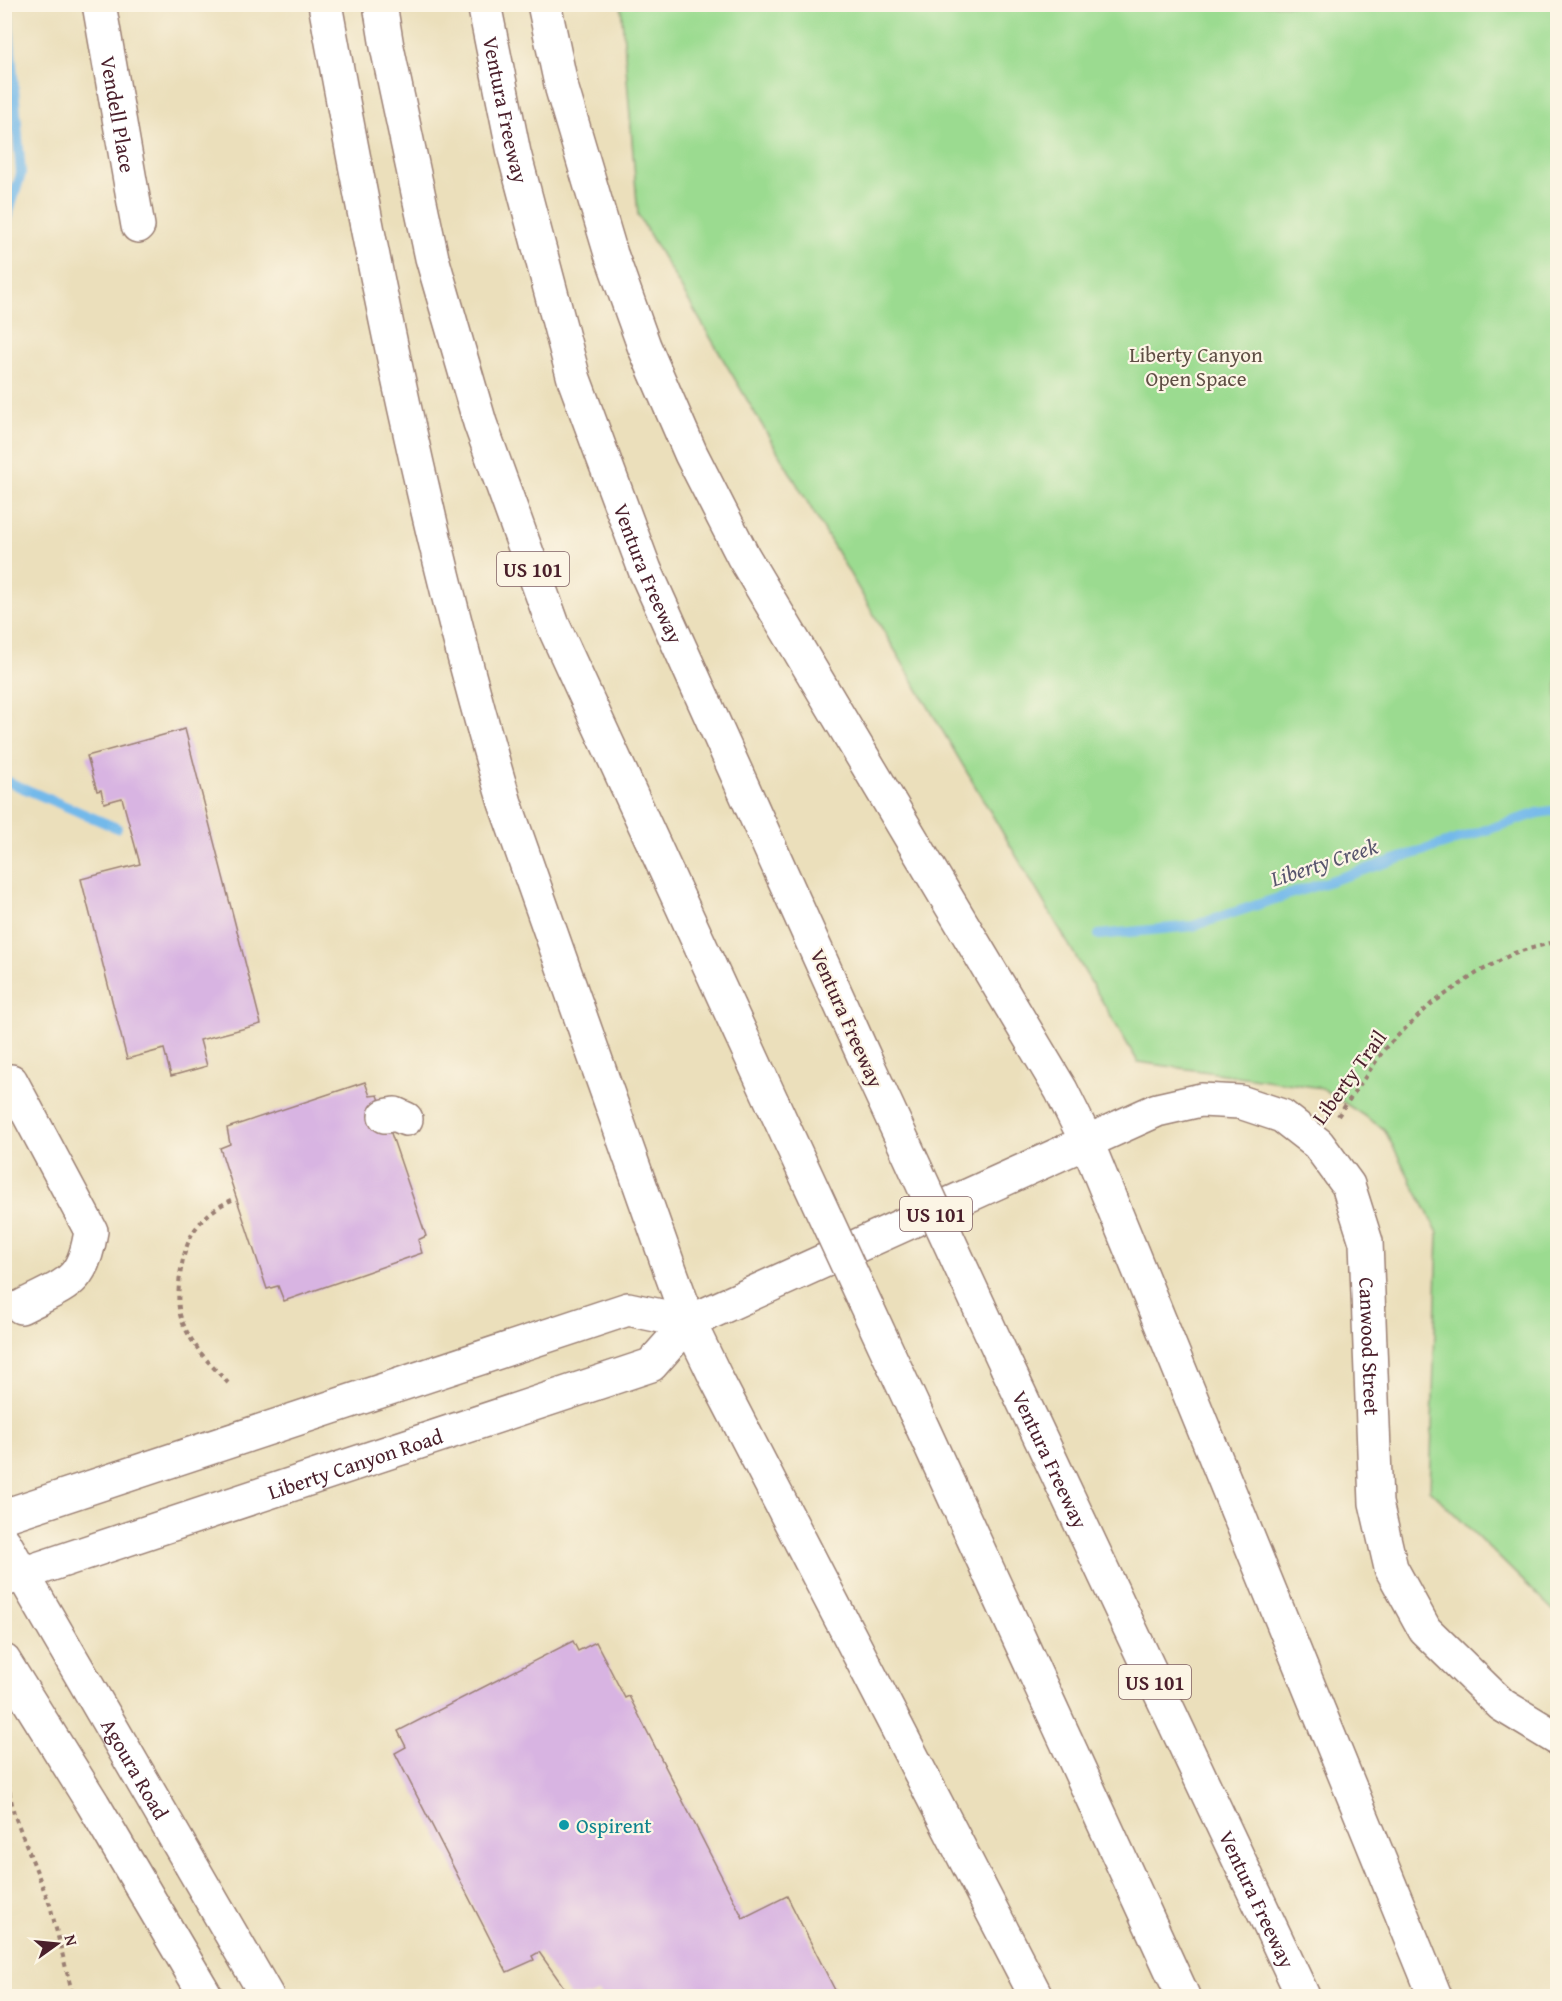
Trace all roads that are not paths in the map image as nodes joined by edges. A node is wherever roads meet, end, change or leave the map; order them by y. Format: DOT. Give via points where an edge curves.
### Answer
graph roads {
  1 [pos="99,4"];
  2 [pos="325,4"];
  3 [pos="380,4"];
  4 [pos="484,4"];
  5 [pos="544,4"];
  6 [pos="138,226"];
  7 [pos="11,1081"];
  8 [pos="1086,1140"];
  9 [pos="21,1307"];
  10 [pos="688,1322"];
  11 [pos="4,1516"];
  12 [pos="4,1542"];
  13 [pos="14,1578"];
  14 [pos="4,1661"];
  15 [pos="1557,1739"];
  16 [pos="206,1996"];
  17 [pos="267,1996"];
  18 [pos="1036,1996"];
  19 [pos="1183,1996"];
  20 [pos="1303,1996"];
  21 [pos="1435,1996"];
  1 -- 6 [label="main road, Vendell Place"];
  2 -- 10 [label="main road" via="423,492 481,724 504,802"];
  3 -- 19 [label="main road, US 101, bridge" via="432,258 480,423 553,625"];
  4 -- 20 [label="main road, Ventura Freeway / US 101, bridge" via="514,153 574,379 645,570 1007,1367"];
  5 -- 8 [label="main road" via="562,89 611,254 644,346 691,454 743,556"];
  7 -- 9 [label="main road" via="91,1231 87,1258 74,1279"];
  8 -- 10 [label="main road, Liberty Canyon Road"];
  8 -- 15 [label="main road, Canwood Street" via="1156,1110 1201,1100 1240,1102 1282,1116 1318,1144 1348,1185 1366,1242 1376,1503 1391,1568 1425,1630 1502,1705"];
  8 -- 21 [label="main road"];
  10 -- 11 [label="main road" via="628,1309"];
  10 -- 13 [label="main road, Liberty Canyon Road" via="651,1365"];
  10 -- 18 [label="main road"];
  12 -- 13 [label="main road, Agoura Road"];
  13 -- 17 [label="main road, Agoura Road"];
  14 -- 16 [label="main road"];
}
